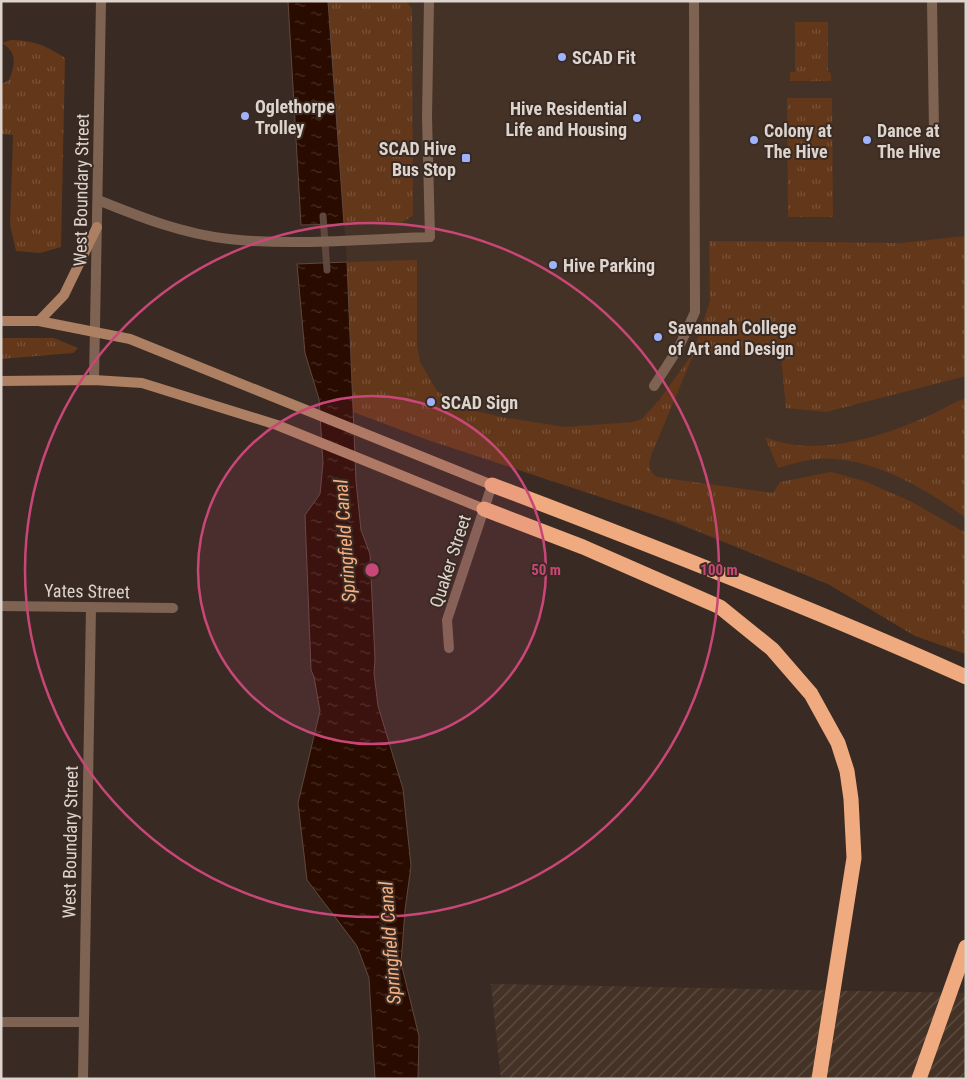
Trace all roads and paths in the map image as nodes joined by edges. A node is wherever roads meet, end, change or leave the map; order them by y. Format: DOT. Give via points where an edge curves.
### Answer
graph roads {
  1 [pos="101,1"];
  2 [pos="429,1"];
  3 [pos="694,1"];
  4 [pos="932,1"];
  5 [pos="934,131"];
  6 [pos="98,200"];
  7 [pos="98,227"];
  8 [pos="1,321"];
  9 [pos="39,321"];
  10 [pos="95,332"];
  11 [pos="94,380"];
  12 [pos="1,381"];
  13 [pos="654,386"];
  14 [pos="492,485"];
  15 [pos="484,509"];
  16 [pos="1,606"];
  17 [pos="91,607"];
  18 [pos="172,608"];
  19 [pos="449,648"];
  20 [pos="966,677"];
  21 [pos="966,947"];
  22 [pos="1,1022"];
  23 [pos="83,1022"];
  24 [pos="82,1079"];
  25 [pos="819,1079"];
  26 [pos="920,1079"];
  1 -- 6 [label="street, West Boundary Street"];
  2 -- 6 [label="street" via="430,237 296,241 229,239 149,221"];
  3 -- 13 [label="street" via="695,312 679,347"];
  4 -- 5 [label="street"];
  6 -- 7 [label="street, West Boundary Street"];
  7 -- 9 [label="main road" via="64,295"];
  7 -- 10 [label="street, West Boundary Street"];
  8 -- 9 [label="main road"];
  9 -- 10 [label="main road"];
  10 -- 11 [label="street, West Boundary Street"];
  10 -- 14 [label="main road" via="130,339"];
  11 -- 12 [label="main road"];
  11 -- 15 [label="main road" via="142,383 277,425"];
  14 -- 15 [label="street, Quaker Street"];
  14 -- 20 [label="highway" via="668,551"];
  15 -- 19 [label="street, Quaker Street" via="447,620"];
  15 -- 25 [label="highway" via="583,547 720,607 772,649 811,694 838,742 846,770 854,858"];
  16 -- 17 [label="street, Yates Street"];
  17 -- 18 [label="street, Yates Street"];
  17 -- 23 [label="street, West Boundary Street"];
  21 -- 26 [label="highway"];
  22 -- 23 [label="street"];
  23 -- 24 [label="street, West Boundary Street"];
}
